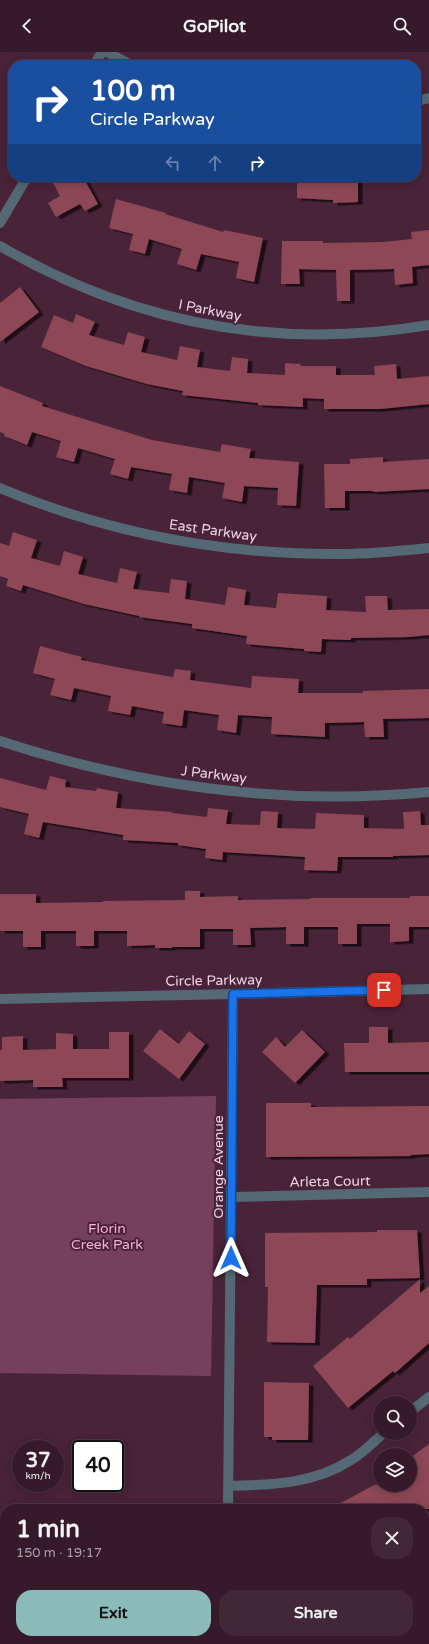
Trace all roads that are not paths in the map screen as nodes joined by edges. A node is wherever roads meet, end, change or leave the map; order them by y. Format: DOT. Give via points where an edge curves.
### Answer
graph roads {
  1 [pos="108,52"];
  2 [pos="122,60"];
  3 [pos="24,182"];
  4 [pos="0,223"];
  5 [pos="0,246"];
  6 [pos="429,325"];
  7 [pos="0,488"];
  8 [pos="429,548"];
  9 [pos="0,742"];
  10 [pos="429,792"];
  11 [pos="429,989"];
  12 [pos="233,994"];
  13 [pos="0,999"];
  14 [pos="429,1192"];
  15 [pos="232,1197"];
  16 [pos="429,1397"];
  17 [pos="417,1406"];
  18 [pos="375,1440"];
  19 [pos="229,1486"];
  20 [pos="228,1504"];
  1 -- 2 [label="street"];
  3 -- 4 [label="street"];
  5 -- 6 [label="street, I Parkway" via="71,283 112,299 153,312 238,330 304,335 348,334"];
  7 -- 8 [label="street, East Parkway" via="111,526 169,539 228,548 342,554"];
  9 -- 10 [label="street, J Parkway" via="113,773 221,790 304,796"];
  11 -- 12 [label="street, Circle Parkway"];
  12 -- 13 [label="street, Circle Parkway"];
  12 -- 15 [label="street, Orange Avenue"];
  14 -- 15 [label="street, Arleta Court"];
  15 -- 19 [label="street, Orange Avenue"];
  16 -- 17 [label="street"];
  18 -- 19 [label="street" via="351,1460 314,1477 274,1485"];
  19 -- 20 [label="street, Orange Avenue"];
}
